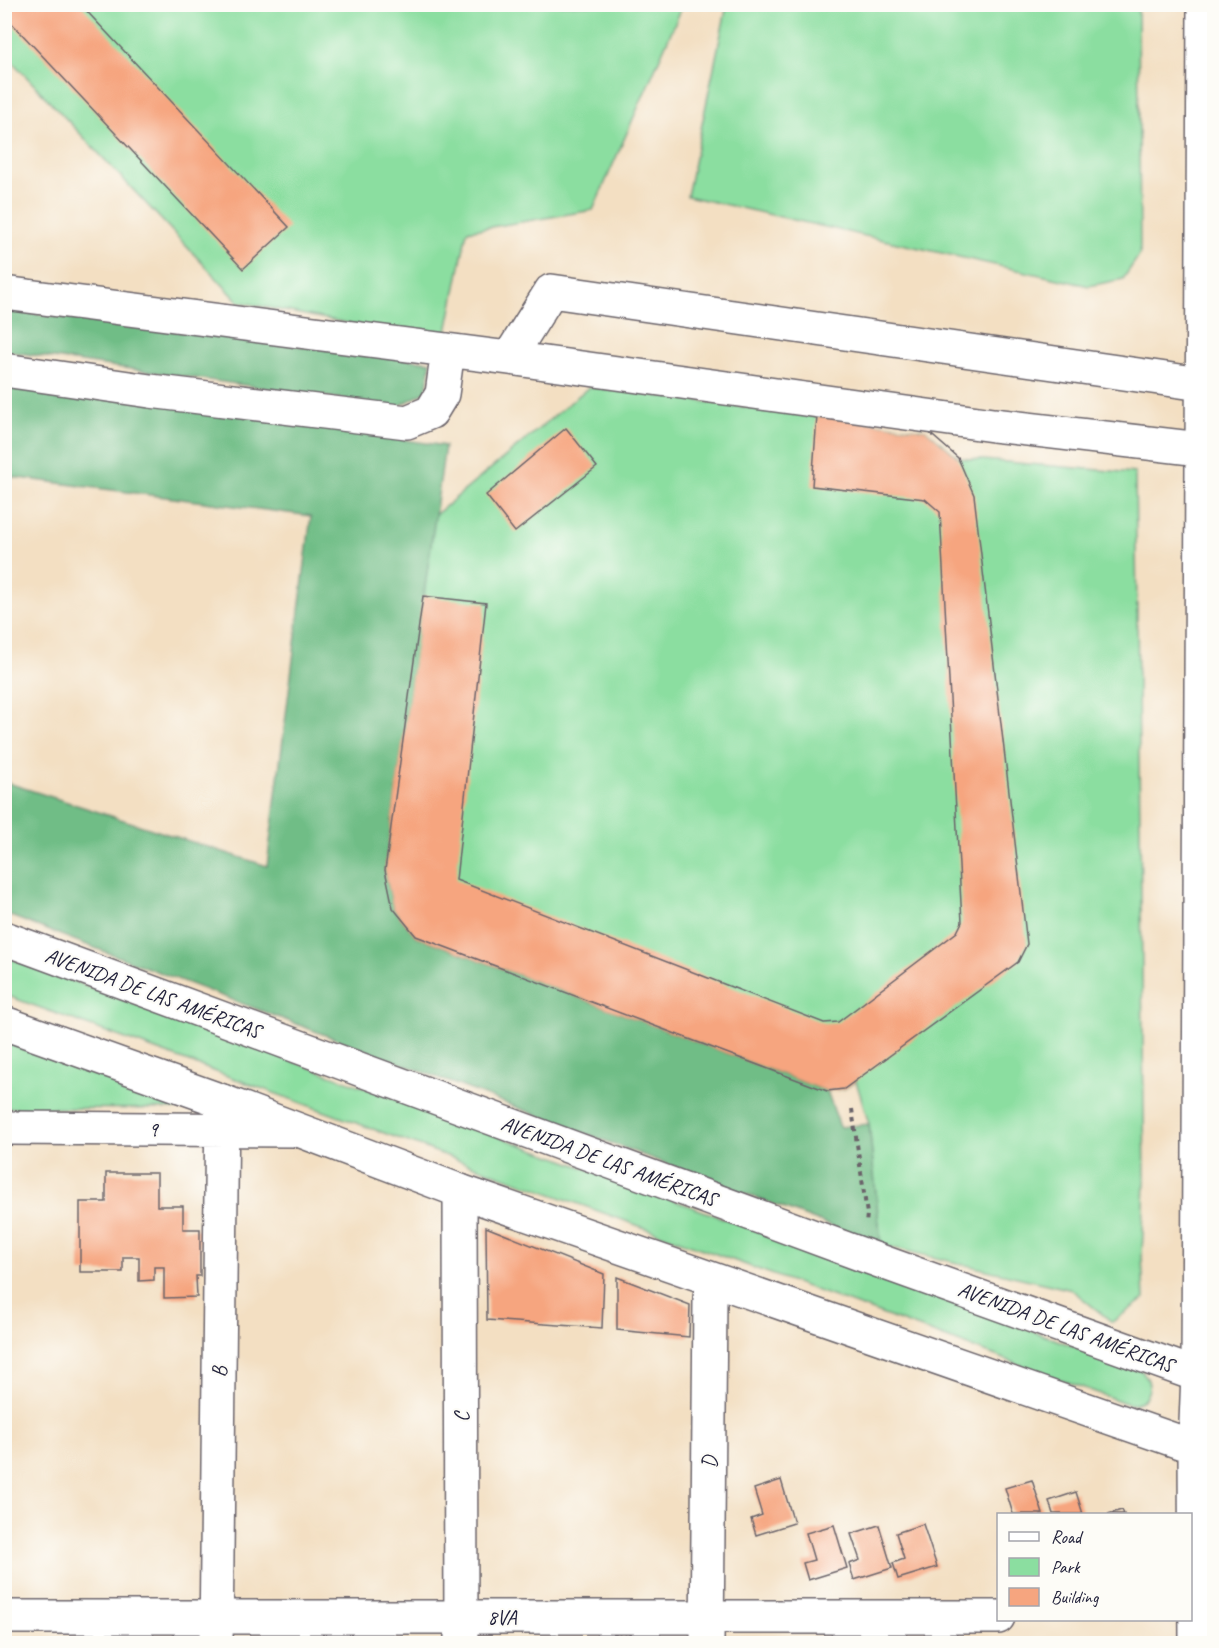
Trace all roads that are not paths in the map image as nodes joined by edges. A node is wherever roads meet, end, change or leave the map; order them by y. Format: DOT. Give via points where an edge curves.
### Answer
graph roads {
  1 [pos="1204,4"];
  2 [pos="1209,168"];
  3 [pos="4,293"];
  4 [pos="448,350"];
  5 [pos="509,358"];
  6 [pos="4,370"];
  7 [pos="1201,384"];
  8 [pos="1208,446"];
  9 [pos="1207,722"];
  10 [pos="4,938"];
  11 [pos="4,1023"];
  12 [pos="222,1115"];
  13 [pos="4,1128"];
  14 [pos="460,1191"];
  15 [pos="712,1280"];
  16 [pos="1206,1378"];
  17 [pos="1205,1450"];
  18 [pos="4,1617"];
  19 [pos="997,1617"];
  20 [pos="1194,1626"];
  21 [pos="216,1630"];
  22 [pos="707,1630"];
  23 [pos="461,1631"];
  1 -- 2 [label="street"];
  2 -- 7 [label="street"];
  3 -- 4 [label="street"];
  4 -- 5 [label="street"];
  4 -- 6 [label="street" via="442,394 431,412 407,422"];
  5 -- 7 [label="street" via="551,291"];
  5 -- 8 [label="street" via="982,423"];
  7 -- 8 [label="street"];
  8 -- 9 [label="street"];
  9 -- 16 [label="street"];
  10 -- 16 [label="street, AVENIDA DE LAS AMÉRICAS"];
  11 -- 12 [label="street"];
  12 -- 13 [label="street, 9"];
  12 -- 14 [label="street" via="301,1130"];
  12 -- 21 [label="street, B"];
  14 -- 15 [label="street"];
  14 -- 23 [label="street, C"];
  15 -- 17 [label="street"];
  15 -- 22 [label="street, D"];
  16 -- 17 [label="street"];
  17 -- 20 [label="street"];
  18 -- 21 [label="street, 8VA"];
  19 -- 22 [label="street, 8VA"];
  21 -- 23 [label="street, 8VA"];
  22 -- 23 [label="street, 8VA"];
}
